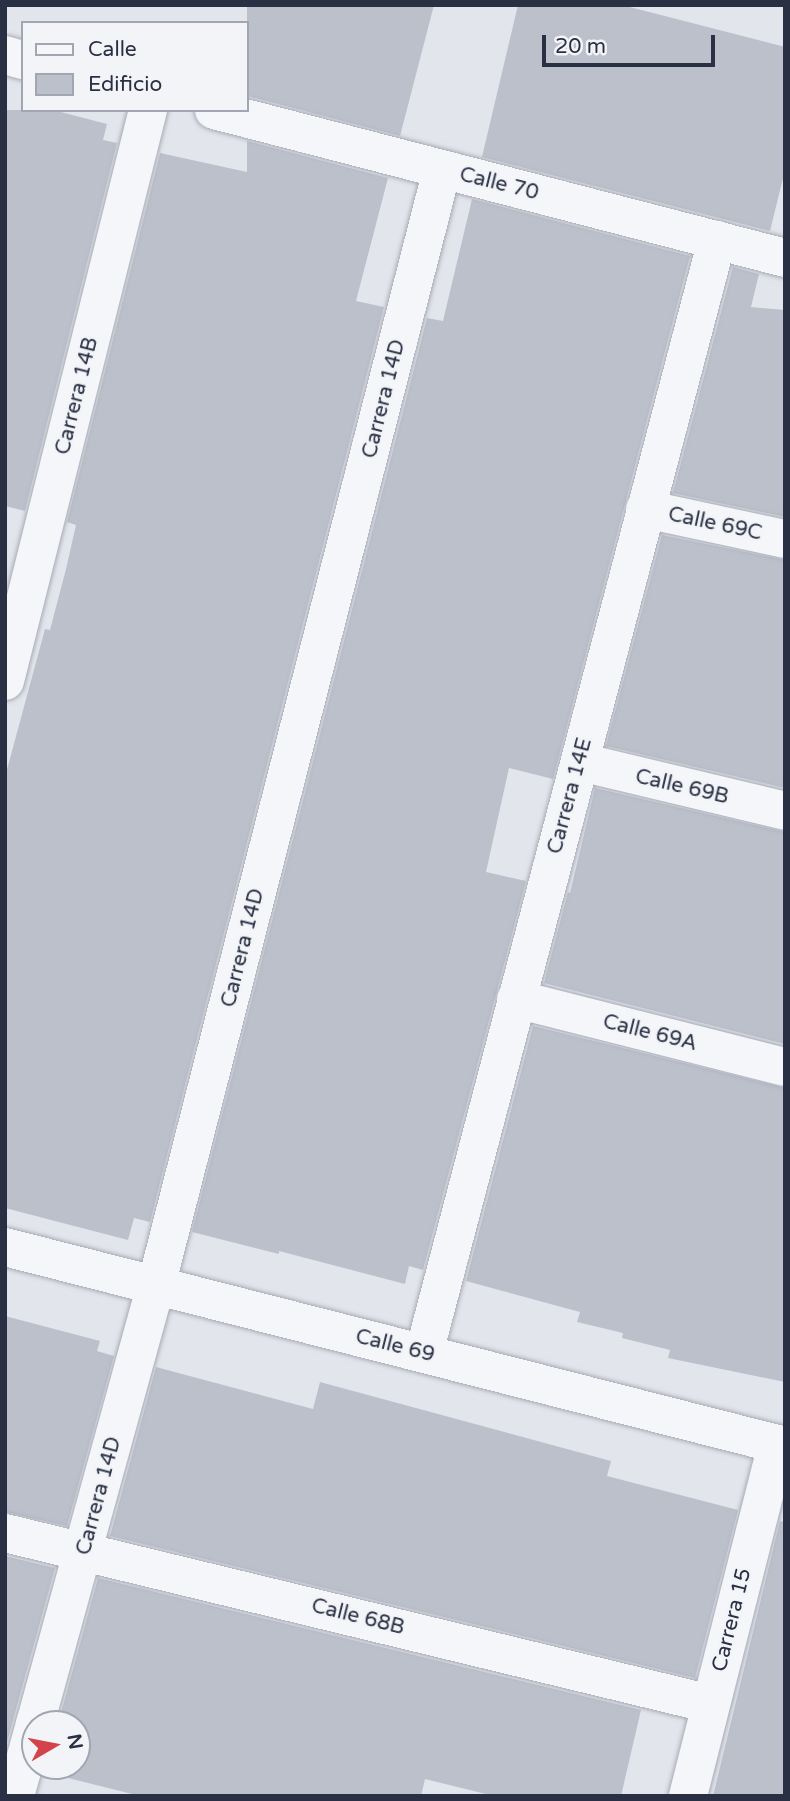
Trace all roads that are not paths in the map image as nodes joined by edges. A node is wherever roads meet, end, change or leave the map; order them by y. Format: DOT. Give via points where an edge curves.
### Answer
graph roads {
  1 [pos="147,112"];
  2 [pos="222,112"];
  3 [pos="442,170"];
  4 [pos="717,240"];
  5 [pos="785,258"];
  6 [pos="645,509"];
  7 [pos="785,539"];
  8 [pos="5,681"];
  9 [pos="580,762"];
  10 [pos="785,811"];
  11 [pos="516,999"];
  12 [pos="785,1067"];
  13 [pos="5,1248"];
  14 [pos="156,1286"];
  15 [pos="425,1353"];
  16 [pos="781,1445"];
  17 [pos="5,1533"];
  18 [pos="84,1550"];
  19 [pos="711,1704"];
  20 [pos="39,1710"];
  21 [pos="688,1796"];
  1 -- 8 [label="street, Carrera 14B"];
  2 -- 3 [label="street, Calle 70"];
  3 -- 4 [label="street, Calle 70"];
  3 -- 14 [label="street, Carrera 14D"];
  4 -- 5 [label="street, Calle 70"];
  4 -- 6 [label="street, Carrera 14E"];
  6 -- 7 [label="street, Calle 69C"];
  6 -- 9 [label="street, Carrera 14E"];
  9 -- 10 [label="street, Calle 69B"];
  9 -- 11 [label="street, Carrera 14E"];
  11 -- 12 [label="street, Calle 69A"];
  11 -- 15 [label="street, Carrera 14E"];
  13 -- 14 [label="street, Calle 69"];
  14 -- 15 [label="street, Calle 69"];
  14 -- 18 [label="street, Carrera 14D"];
  15 -- 16 [label="street, Calle 69"];
  16 -- 19 [label="street, Carrera 15"];
  17 -- 18 [label="street, Calle 68B"];
  18 -- 19 [label="street, Calle 68B"];
  18 -- 20 [label="street, Carrera 14D"];
  19 -- 21 [label="street, Carrera 15"];
}
